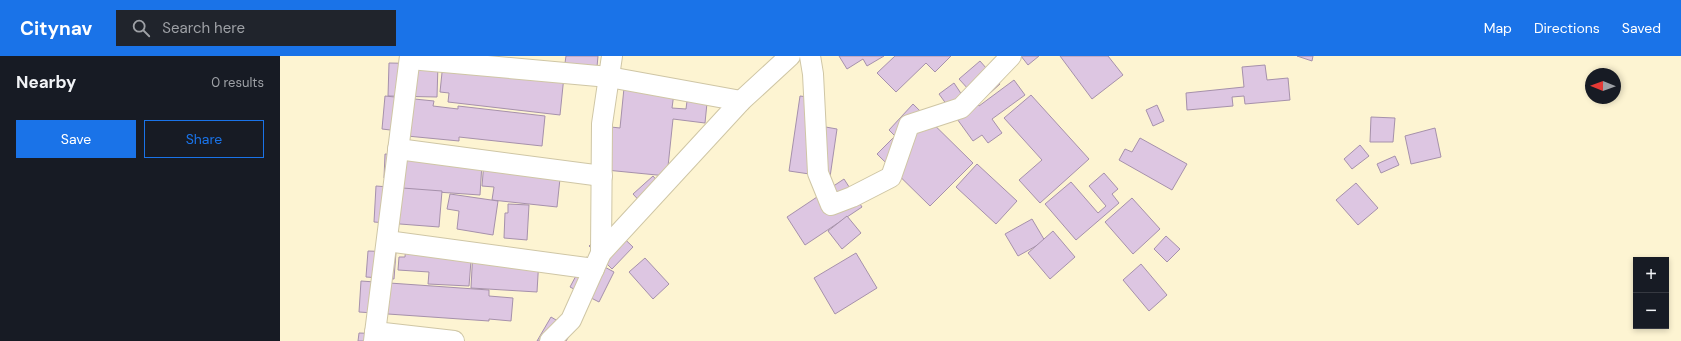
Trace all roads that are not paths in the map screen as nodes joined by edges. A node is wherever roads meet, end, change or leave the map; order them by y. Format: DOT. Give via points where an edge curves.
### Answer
graph roads {
  1 [pos="612,56"];
  2 [pos="790,56"];
  3 [pos="810,56"];
  4 [pos="1011,56"];
  5 [pos="410,57"];
  6 [pos="609,77"];
  7 [pos="741,101"];
  8 [pos="398,149"];
  9 [pos="602,176"];
  10 [pos="387,241"];
  11 [pos="598,261"];
  12 [pos="375,336"];
  13 [pos="454,341"];
  14 [pos="550,341"];
  1 -- 6 [label="street"];
  2 -- 7 [label="street"];
  3 -- 4 [label="street" via="818,173 831,205 891,177 909,125 961,108"];
  5 -- 6 [label="street"];
  5 -- 8 [label="street"];
  6 -- 7 [label="street"];
  6 -- 9 [label="street" via="602,124"];
  7 -- 11 [label="street"];
  8 -- 9 [label="street"];
  8 -- 10 [label="street"];
  9 -- 11 [label="street"];
  10 -- 11 [label="street"];
  10 -- 12 [label="street"];
  11 -- 14 [label="street" via="571,320"];
  12 -- 13 [label="street"];
}
